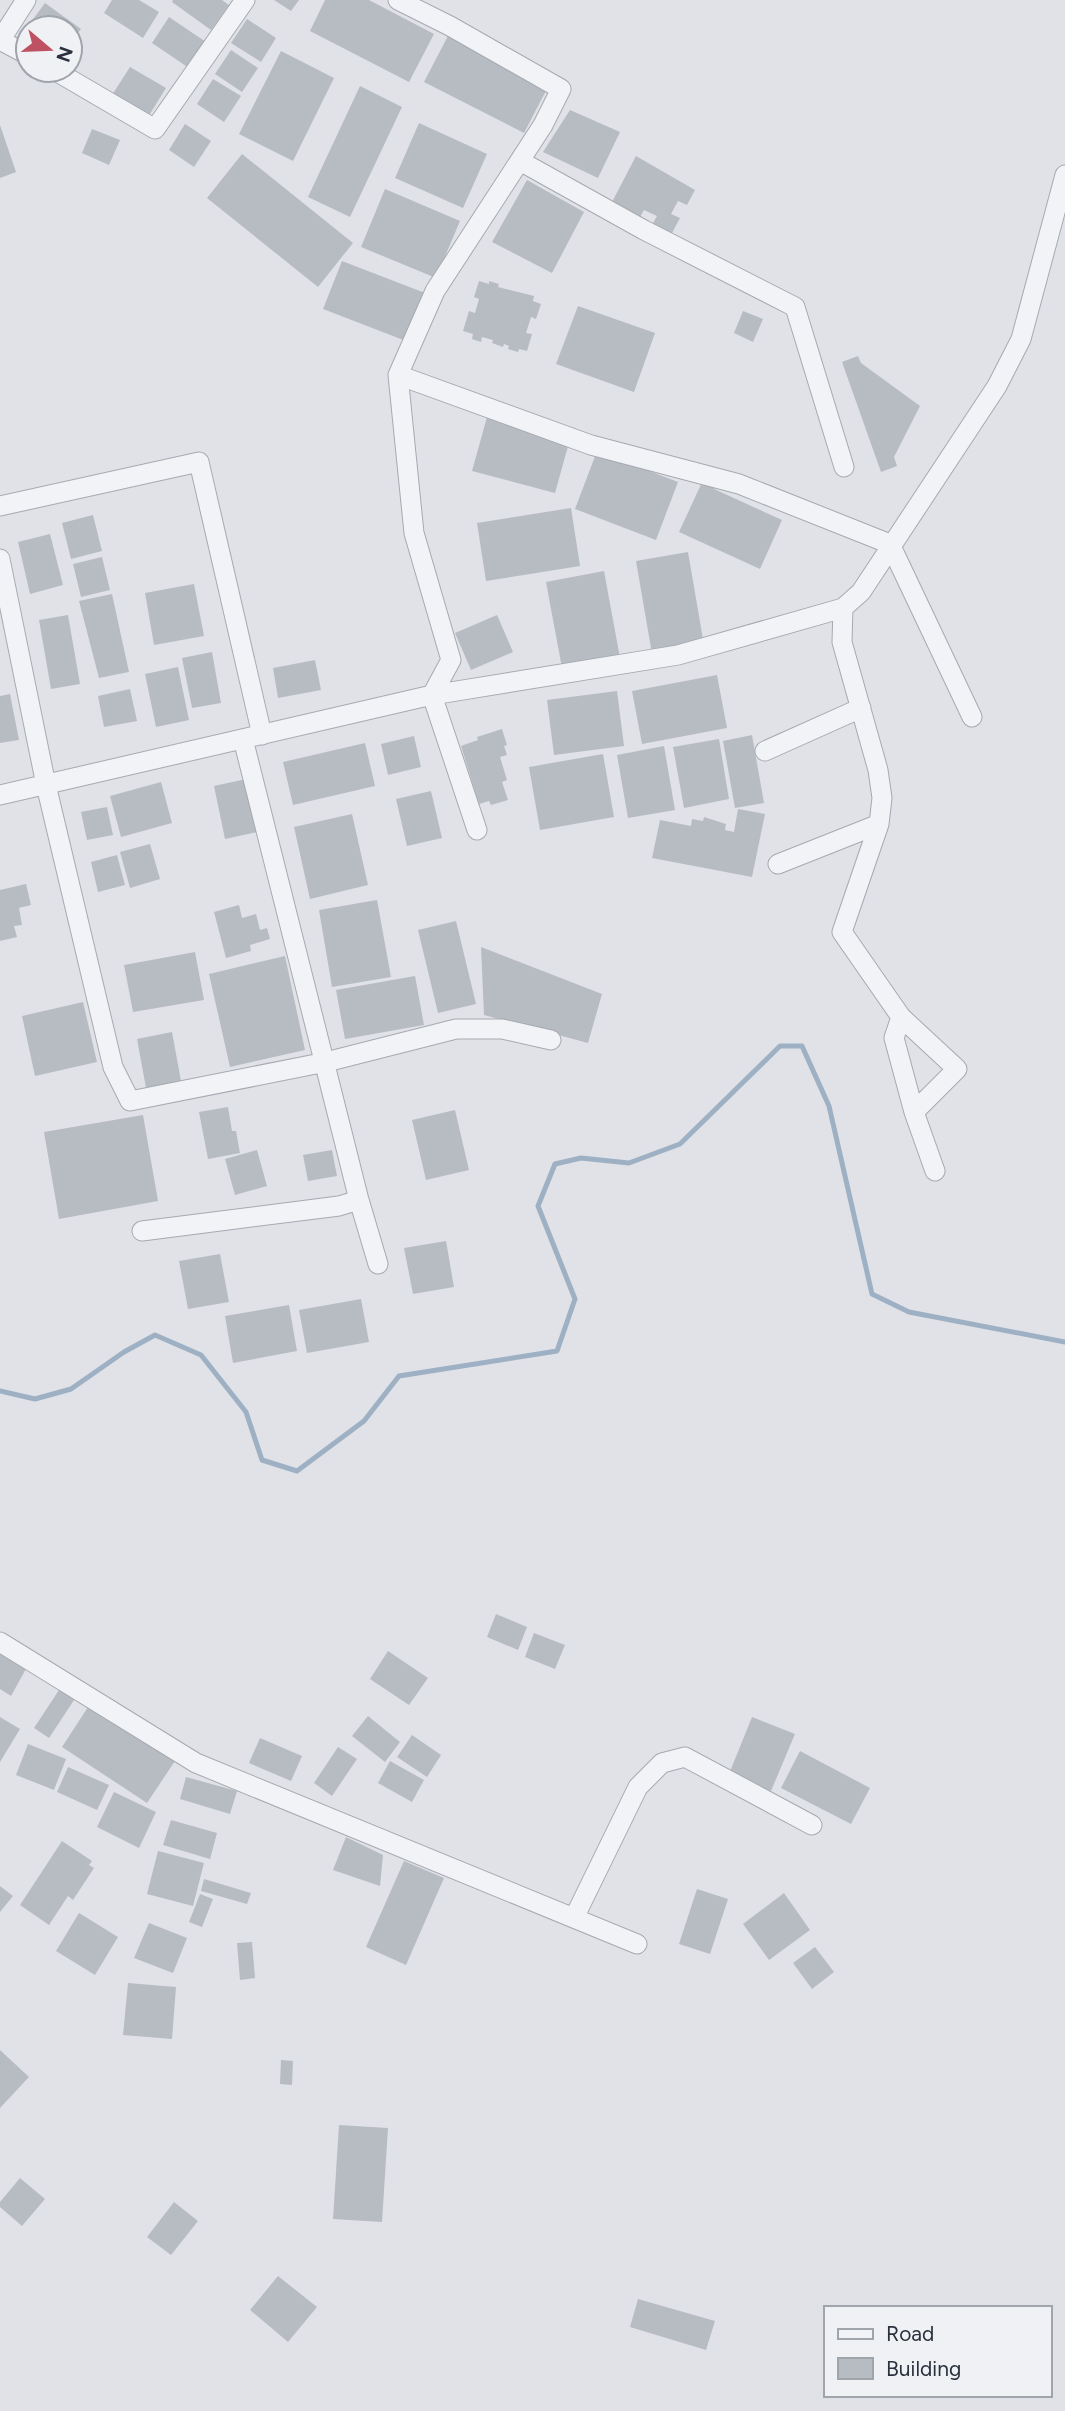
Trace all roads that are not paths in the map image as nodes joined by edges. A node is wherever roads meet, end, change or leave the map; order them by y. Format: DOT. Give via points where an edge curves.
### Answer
graph roads {
  1 [pos="26,0"];
  2 [pos="244,0"];
  3 [pos="398,0"];
  4 [pos="1,39"];
  5 [pos="78,84"];
  6 [pos="520,161"];
  7 [pos="1065,175"];
  8 [pos="398,375"];
  9 [pos="844,467"];
  10 [pos="0,506"];
  11 [pos="890,544"];
  12 [pos="0,559"];
  13 [pos="843,608"];
  14 [pos="432,695"];
  15 [pos="861,708"];
  16 [pos="972,717"];
  17 [pos="262,735"];
  18 [pos="243,739"];
  19 [pos="765,751"];
  20 [pos="46,785"];
  21 [pos="0,795"];
  22 [pos="879,824"];
  23 [pos="477,830"];
  24 [pos="778,864"];
  25 [pos="901,1017"];
  26 [pos="551,1040"];
  27 [pos="326,1062"];
  28 [pos="914,1112"];
  29 [pos="935,1171"];
  30 [pos="359,1200"];
  31 [pos="142,1231"];
  32 [pos="378,1264"];
  33 [pos="0,1642"];
  34 [pos="812,1825"];
  35 [pos="574,1918"];
  36 [pos="637,1944"];
  1 -- 4 [label="street"];
  2 -- 5 [label="street" via="155,129"];
  3 -- 6 [label="street" via="561,89"];
  6 -- 8 [label="street" via="435,290"];
  6 -- 9 [label="street" via="795,307"];
  7 -- 11 [label="street" via="1021,339 997,386"];
  8 -- 11 [label="street" via="591,445 739,484"];
  8 -- 14 [label="street" via="414,533 451,660"];
  10 -- 17 [label="street" via="199,462"];
  11 -- 13 [label="street" via="860,592"];
  11 -- 16 [label="street"];
  12 -- 20 [label="street"];
  13 -- 14 [label="street" via="678,655"];
  13 -- 15 [label="street" via="842,642"];
  14 -- 17 [label="street"];
  14 -- 23 [label="street"];
  15 -- 19 [label="street"];
  15 -- 22 [label="street" via="878,770"];
  17 -- 18 [label="street"];
  18 -- 20 [label="street"];
  18 -- 27 [label="street"];
  20 -- 21 [label="street"];
  20 -- 27 [label="street" via="113,1067 130,1101"];
  22 -- 24 [label="street"];
  22 -- 25 [label="street" via="842,932"];
  25 -- 28 [label="street" via="894,1038"];
  25 -- 28 [label="street" via="957,1069"];
  26 -- 27 [label="street" via="502,1028 456,1029"];
  27 -- 30 [label="street"];
  28 -- 29 [label="street"];
  30 -- 31 [label="street"];
  30 -- 32 [label="street"];
  33 -- 35 [label="street" via="195,1763"];
  34 -- 35 [label="street" via="685,1757 662,1763 638,1787"];
  35 -- 36 [label="street"];
}
